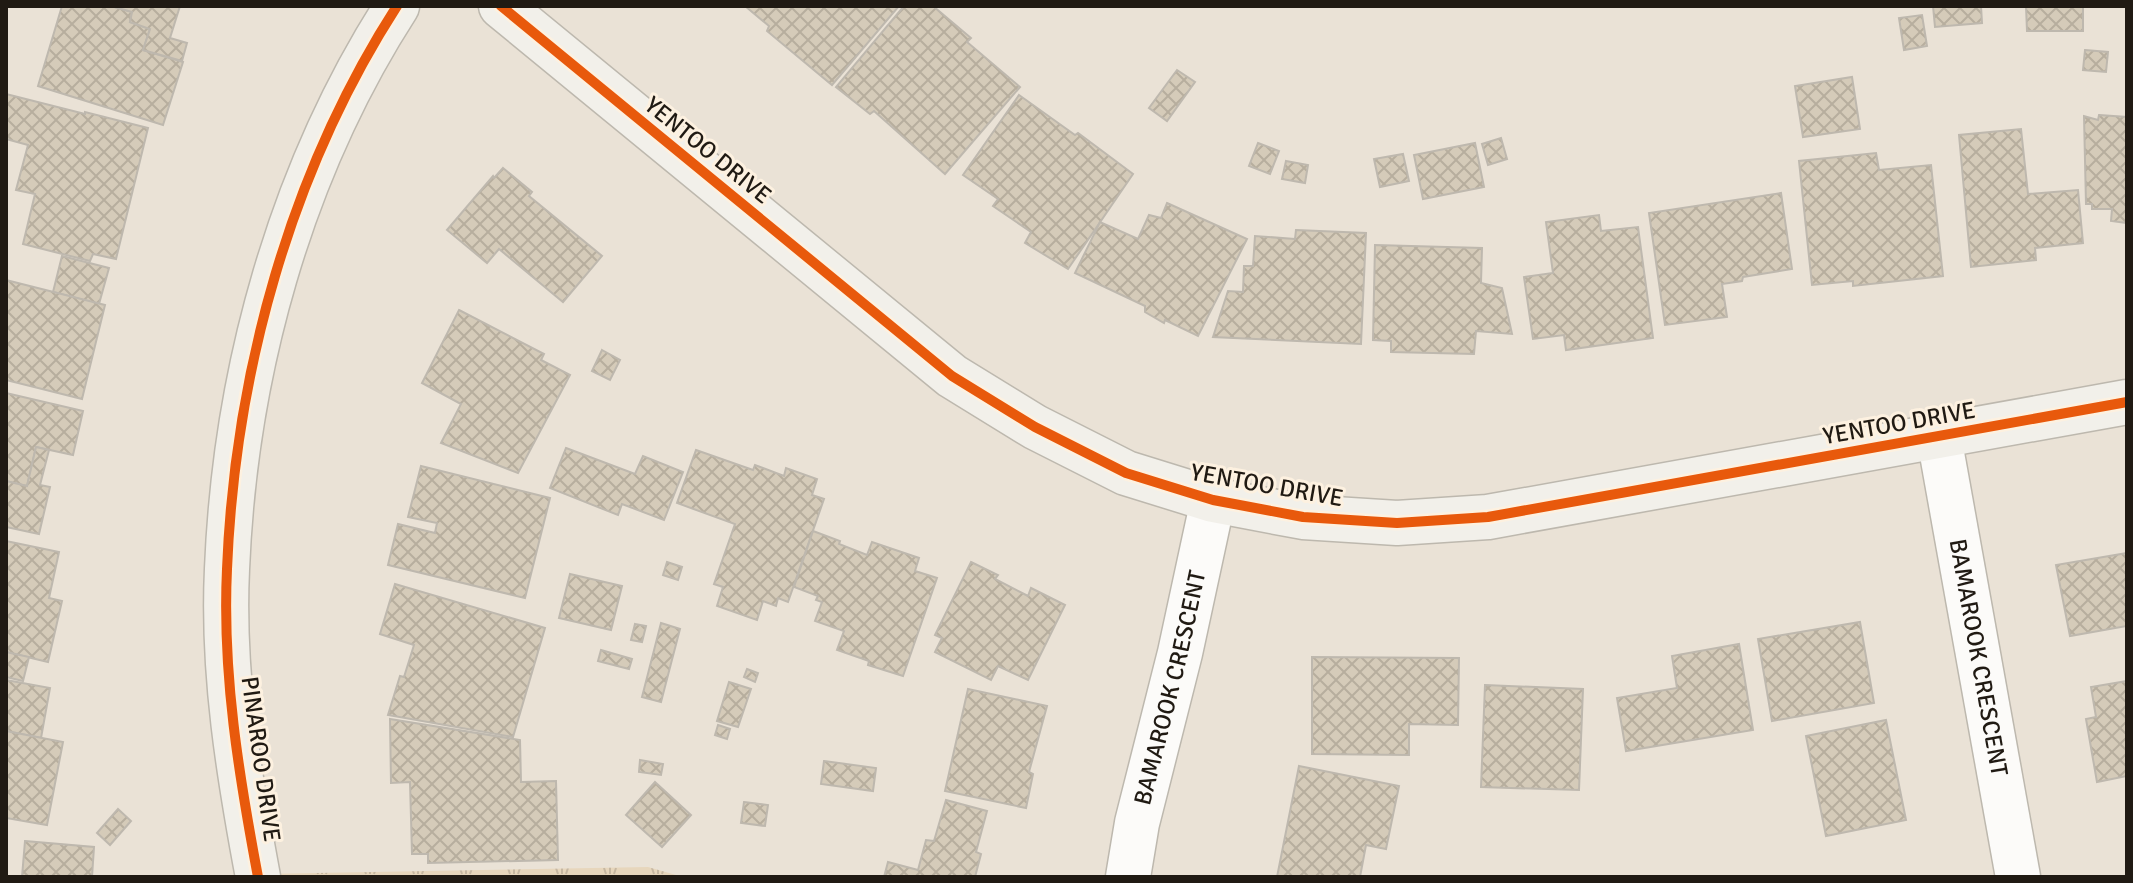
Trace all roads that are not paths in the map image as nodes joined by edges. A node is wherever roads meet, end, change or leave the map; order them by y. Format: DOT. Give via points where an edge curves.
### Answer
graph roads {
  1 [pos="397,6"];
  2 [pos="501,6"];
  3 [pos="2127,402"];
  4 [pos="1939,437"];
  5 [pos="1213,500"];
  6 [pos="258,877"];
  7 [pos="1128,877"];
  8 [pos="2018,877"];
  1 -- 6 [label="street, PINAROO DRIVE" via="326,135 280,257 252,367 235,472 227,571 229,676 238,772"];
  2 -- 5 [label="street, YENTOO DRIVE" via="952,376 1035,427 1126,473"];
  3 -- 4 [label="street, YENTOO DRIVE"];
  4 -- 5 [label="street, YENTOO DRIVE" via="1488,517 1397,523 1303,517"];
  4 -- 8 [label="street, BAMAROOK CRESCENT"];
  5 -- 7 [label="street, BAMAROOK CRESCENT"];
}
